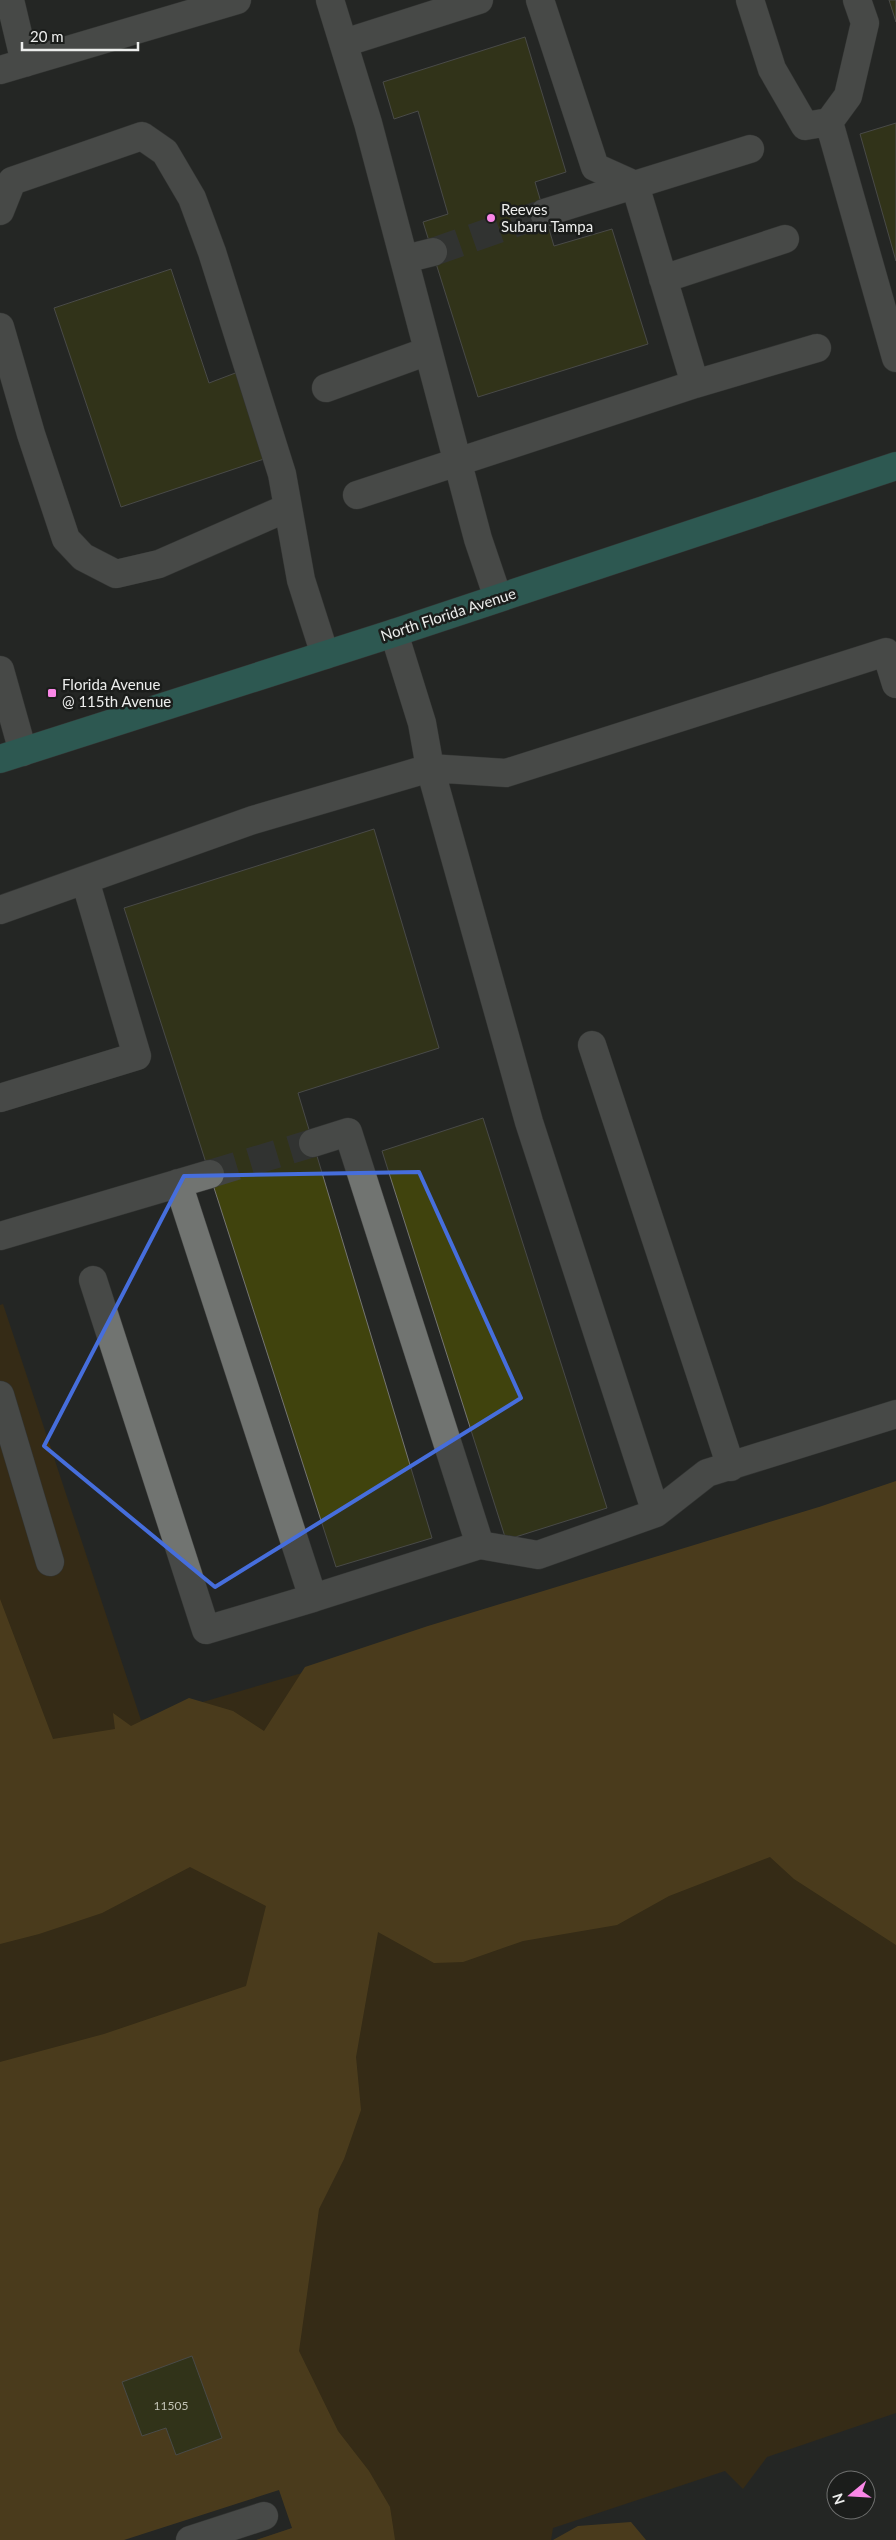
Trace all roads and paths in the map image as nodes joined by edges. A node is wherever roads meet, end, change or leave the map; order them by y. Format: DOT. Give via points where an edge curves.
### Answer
graph roads {
  1 [pos="10,0"];
  2 [pos="237,0"];
  3 [pos="330,0"];
  4 [pos="479,0"];
  5 [pos="540,0"];
  6 [pos="750,0"];
  7 [pos="857,0"];
  8 [pos="344,43"];
  9 [pos="13,67"];
  10 [pos="829,122"];
  11 [pos="750,149"];
  12 [pos="635,185"];
  13 [pos="0,211"];
  14 [pos="544,213"];
  15 [pos="785,239"];
  16 [pos="433,252"];
  17 [pos="405,259"];
  18 [pos="664,279"];
  19 [pos="0,328"];
  20 [pos="894,343"];
  21 [pos="817,348"];
  22 [pos="428,350"];
  23 [pos="695,384"];
  24 [pos="326,388"];
  25 [pos="457,460"];
  26 [pos="896,466"];
  27 [pos="357,495"];
  28 [pos="287,508"];
  29 [pos="498,598"];
  30 [pos="394,632"];
  31 [pos="325,654"];
  32 [pos="0,670"];
  33 [pos="896,684"];
  34 [pos="12,756"];
  35 [pos="430,768"];
  36 [pos="85,880"];
  37 [pos="0,910"];
  38 [pos="592,1045"];
  39 [pos="0,1098"];
  40 [pos="313,1143"];
  41 [pos="210,1174"];
  42 [pos="178,1183"];
  43 [pos="0,1236"];
  44 [pos="93,1280"];
  45 [pos="0,1395"];
  46 [pos="896,1414"];
  47 [pos="731,1467"];
  48 [pos="656,1513"];
  49 [pos="480,1545"];
  50 [pos="50,1562"];
  51 [pos="313,1598"];
  52 [pos="264,2516"];
  53 [pos="190,2540"];
  1 -- 9 [label="street"];
  2 -- 9 [label="street"];
  3 -- 8 [label="street"];
  4 -- 8 [label="street"];
  5 -- 12 [label="street" via="594,167"];
  6 -- 10 [label="street" via="772,69 805,126"];
  7 -- 10 [label="street" via="865,23 848,96"];
  8 -- 17 [label="street"];
  10 -- 20 [label="street"];
  11 -- 12 [label="street"];
  12 -- 14 [label="street"];
  12 -- 18 [label="street"];
  13 -- 28 [label="street" via="12,181 92,152 142,136 166,152 192,198 212,252 282,474"];
  15 -- 18 [label="street"];
  16 -- 17 [label="street"];
  17 -- 22 [label="street"];
  18 -- 23 [label="street"];
  19 -- 28 [label="street" via="66,539 83,557 116,574 160,564"];
  21 -- 23 [label="street"];
  22 -- 24 [label="street"];
  22 -- 25 [label="street"];
  23 -- 25 [label="street"];
  25 -- 27 [label="street"];
  25 -- 29 [label="street"];
  26 -- 29 [label="main road, North Florida Avenue"];
  28 -- 31 [label="street" via="300,580"];
  29 -- 30 [label="main road, North Florida Avenue"];
  30 -- 31 [label="main road, North Florida Avenue"];
  30 -- 35 [label="street" via="422,723"];
  31 -- 34 [label="main road, North Florida Avenue"];
  32 -- 34 [label="street"];
  33 -- 35 [label="street" via="886,652 506,773"];
  35 -- 36 [label="street" via="253,820"];
  35 -- 48 [label="street" via="529,1122"];
  36 -- 37 [label="street"];
  36 -- 39 [label="street" via="137,1056"];
  38 -- 47 [label="street"];
  40 -- 49 [label="street" via="348,1132"];
  41 -- 42 [label="street"];
  42 -- 43 [label="street"];
  42 -- 51 [label="street"];
  44 -- 51 [label="street" via="206,1630"];
  45 -- 50 [label="street"];
  46 -- 47 [label="street"];
  47 -- 48 [label="street" via="707,1473"];
  48 -- 49 [label="street" via="538,1555"];
  49 -- 51 [label="street"];
  52 -- 53 [label="street"];
}
